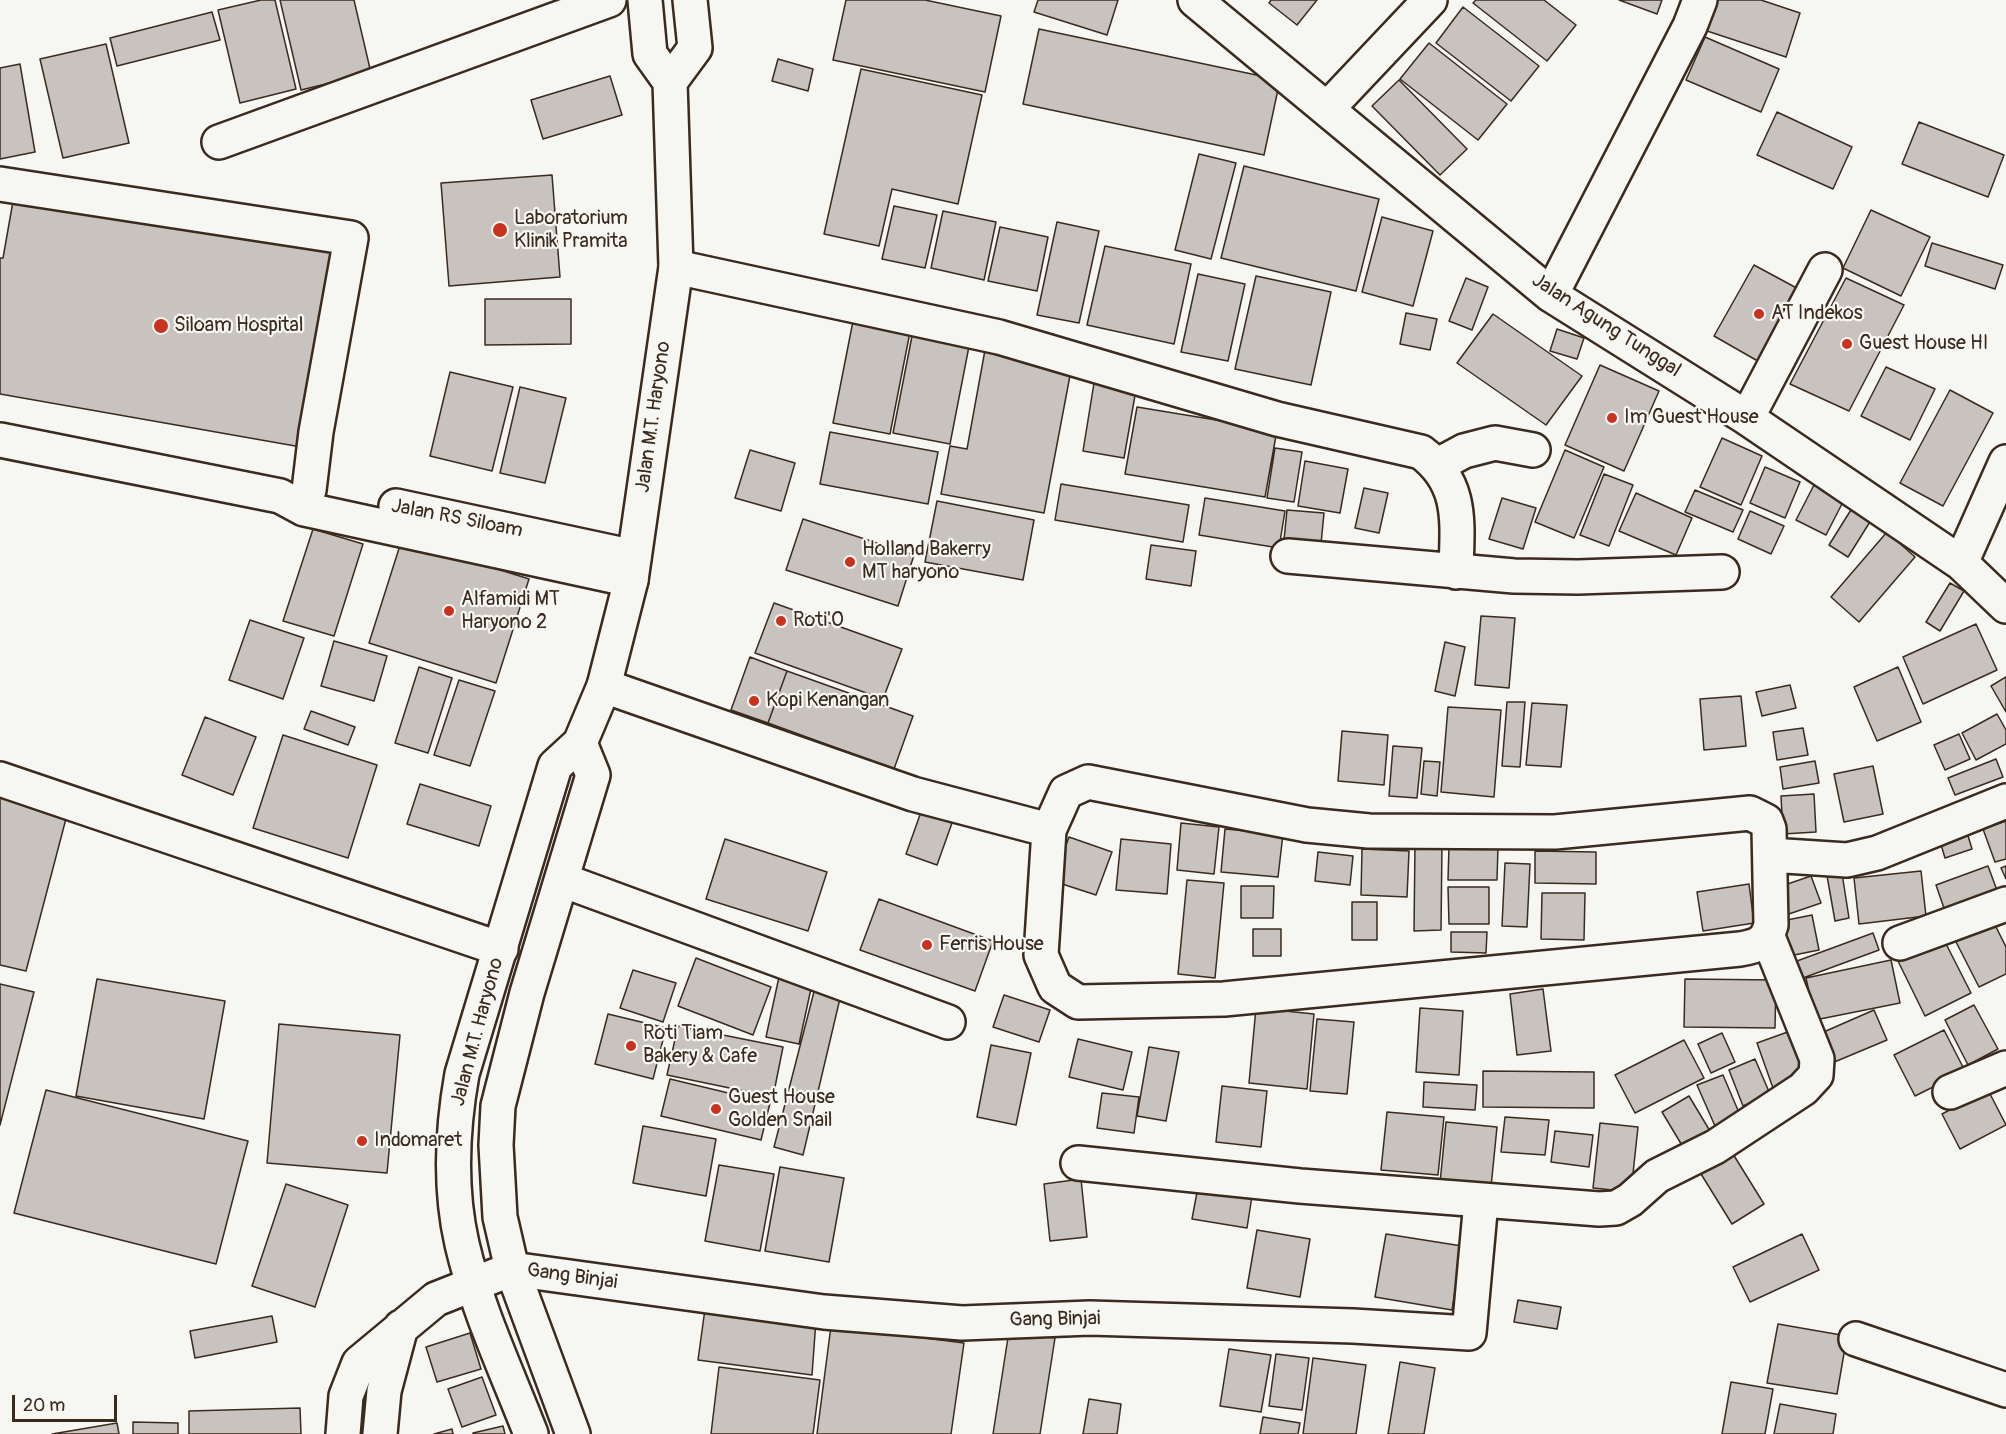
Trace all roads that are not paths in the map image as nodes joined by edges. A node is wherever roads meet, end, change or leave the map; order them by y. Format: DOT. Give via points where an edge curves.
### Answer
graph roads {
  1 [pos="609,0"];
  2 [pos="645,0"];
  3 [pos="690,0"];
  4 [pos="1430,0"];
  5 [pos="1700,0"];
  6 [pos="1200,2"];
  7 [pos="669,82"];
  8 [pos="1327,109"];
  9 [pos="219,142"];
  10 [pos="0,184"];
  11 [pos="676,267"];
  12 [pos="1825,270"];
  13 [pos="1551,295"];
  14 [pos="1747,417"];
  15 [pos="0,441"];
  16 [pos="1533,450"];
  17 [pos="2006,462"];
  18 [pos="1438,465"];
  19 [pos="294,493"];
  20 [pos="1288,556"];
  21 [pos="1961,563"];
  22 [pos="633,568"];
  23 [pos="1456,572"];
  24 [pos="1722,572"];
  25 [pos="2006,606"];
  26 [pos="604,686"];
  27 [pos="580,743"];
  28 [pos="0,778"];
  29 [pos="2006,801"];
  30 [pos="1049,830"];
  31 [pos="1770,855"];
  32 [pos="562,880"];
  33 [pos="2006,904"];
  34 [pos="1768,937"];
  35 [pos="1900,943"];
  36 [pos="501,949"];
  37 [pos="948,1022"];
  38 [pos="2006,1068"];
  39 [pos="1950,1092"];
  40 [pos="1078,1163"];
  41 [pos="1481,1201"];
  42 [pos="512,1269"];
  43 [pos="473,1284"];
  44 [pos="401,1327"];
  45 [pos="1856,1339"];
  46 [pos="2006,1390"];
  47 [pos="344,1434"];
  48 [pos="380,1434"];
  49 [pos="531,1434"];
  50 [pos="573,1434"];
  1 -- 9 [label="street"];
  2 -- 7 [label="street" via="650,54"];
  3 -- 7 [label="street" via="695,48"];
  4 -- 8 [label="street"];
  5 -- 13 [label="street"];
  6 -- 8 [label="street, Jalan Agung Tunggal"];
  7 -- 11 [label="street, Jalan M.T. Haryono"];
  8 -- 13 [label="street, Jalan Agung Tunggal"];
  10 -- 19 [label="street" via="351,238 316,432"];
  11 -- 18 [label="street" via="999,337 1278,419 1421,452"];
  11 -- 22 [label="street, Jalan M.T. Haryono"];
  12 -- 14 [label="street"];
  13 -- 14 [label="street, Jalan Agung Tunggal"];
  14 -- 21 [label="street, Jalan Agung Tunggal"];
  15 -- 19 [label="street, Jalan RS Siloam"];
  16 -- 18 [label="street" via="1495,443"];
  17 -- 21 [label="street"];
  18 -- 23 [label="street" via="1457,507"];
  19 -- 22 [label="street, Jalan RS Siloam" via="467,520"];
  20 -- 23 [label="street"];
  21 -- 25 [label="street, Jalan Agung Tunggal"];
  22 -- 26 [label="street, Jalan M.T. Haryono"];
  23 -- 24 [label="street" via="1578,577"];
  26 -- 27 [label="street, Jalan M.T. Haryono"];
  26 -- 30 [label="street" via="913,794"];
  27 -- 32 [label="street, Jalan M.T. Haryono" via="593,775"];
  27 -- 36 [label="street, Jalan M.T. Haryono" via="555,766"];
  28 -- 36 [label="street"];
  29 -- 31 [label="street" via="1877,853 1847,860"];
  30 -- 31 [label="street" via="1066,792 1088,782 1307,825 1369,831 1555,832 1750,813 1766,821"];
  30 -- 34 [label="street" via="1041,955 1055,987 1078,1002 1224,999 1740,950 1759,946"];
  31 -- 34 [label="street"];
  32 -- 37 [label="street"];
  32 -- 42 [label="street, Jalan M.T. Haryono" via="498,1106 500,1217"];
  33 -- 35 [label="street"];
  34 -- 41 [label="street" via="1817,1059 1816,1075 1803,1089 1715,1147 1657,1176 1616,1208"];
  36 -- 43 [label="street, Jalan M.T. Haryono" via="462,1074 454,1118 454,1179 461,1242"];
  38 -- 39 [label="street"];
  40 -- 41 [label="street"];
  41 -- 42 [label="street, Gang Binjai" via="1469,1333 1090,1318 962,1323 824,1312"];
  42 -- 43 [label="street"];
  42 -- 50 [label="street, Jalan M.T. Haryono"];
  43 -- 44 [label="street" via="436,1299"];
  43 -- 49 [label="street, Jalan M.T. Haryono"];
  44 -- 47 [label="street" via="359,1363 346,1396"];
  44 -- 48 [label="street" via="384,1391"];
  45 -- 46 [label="street"];
}
